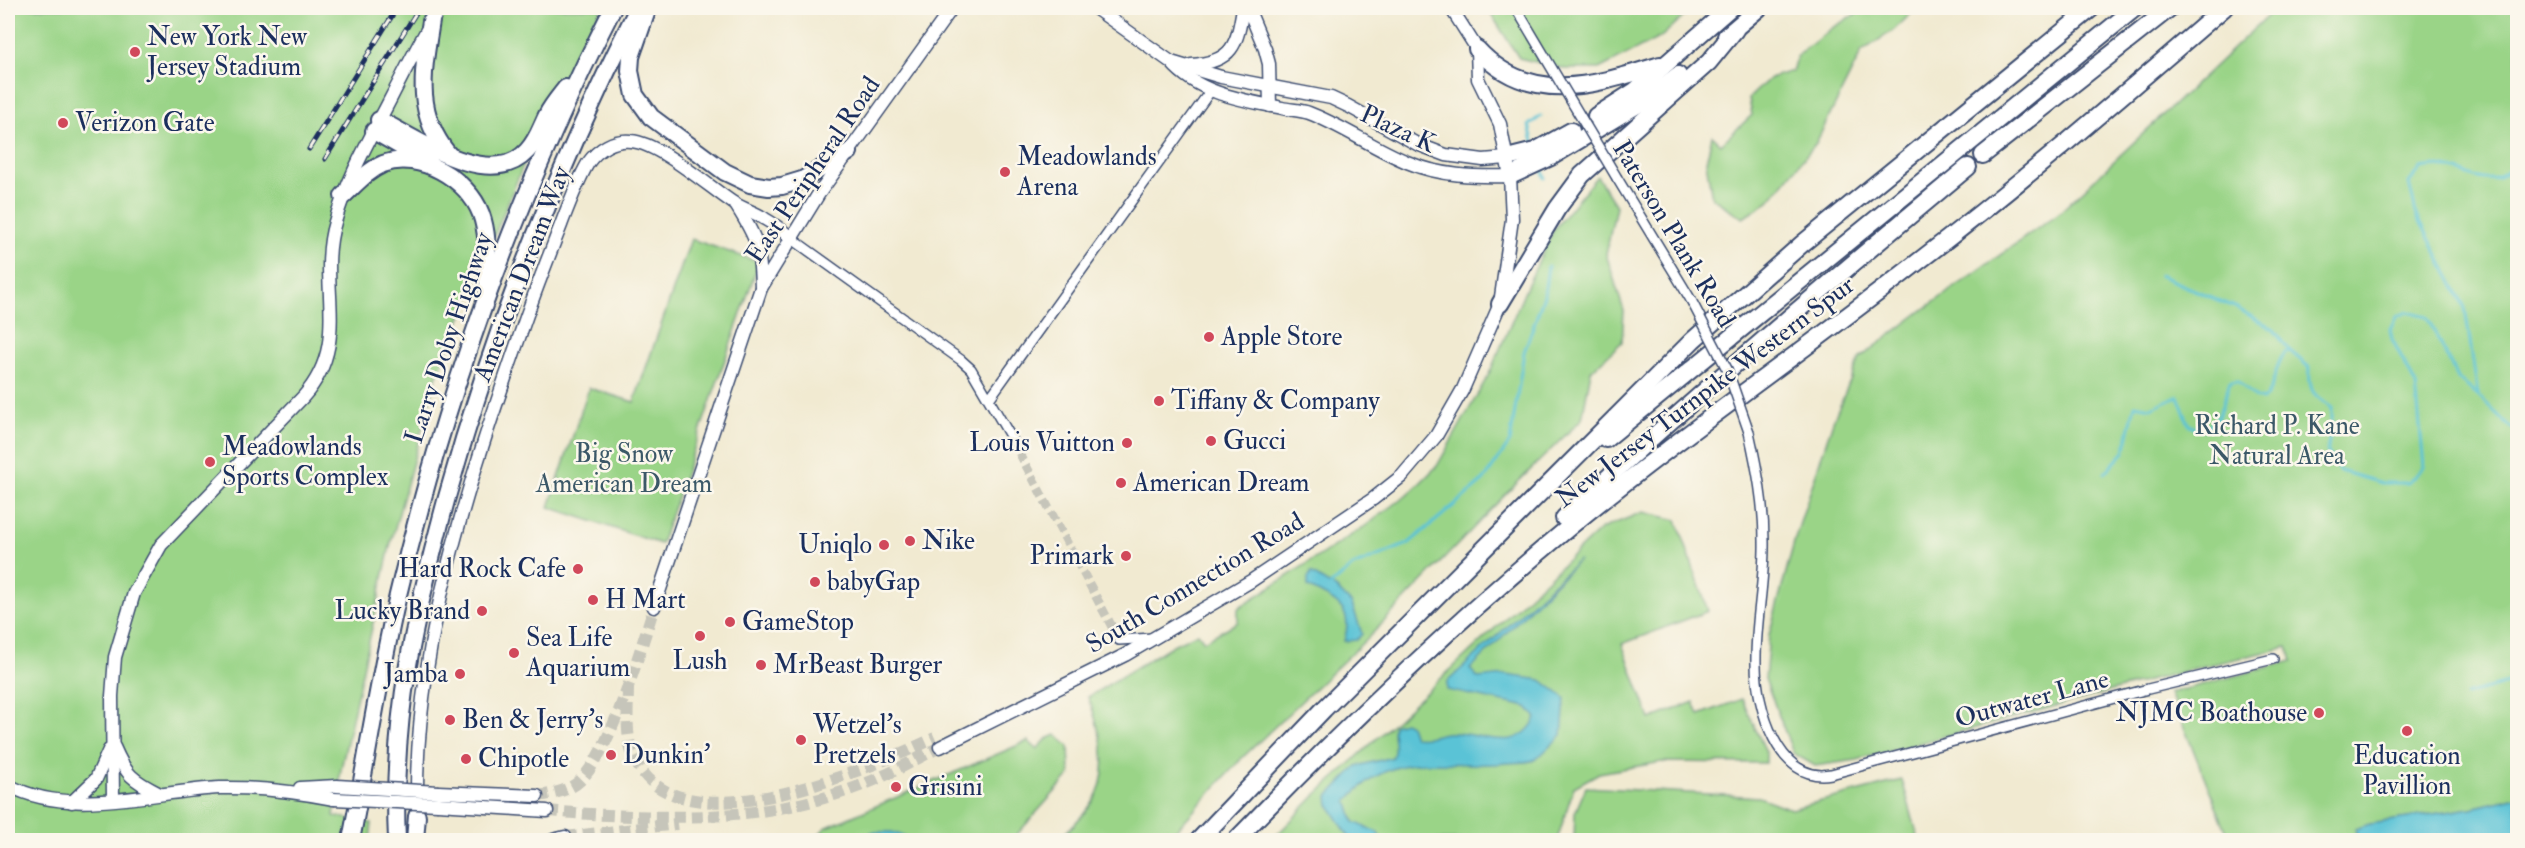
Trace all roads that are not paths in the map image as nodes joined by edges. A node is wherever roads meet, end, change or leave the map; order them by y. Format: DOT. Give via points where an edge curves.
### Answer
graph roads {
  1 [pos="613,8"];
  2 [pos="638,8"];
  3 [pos="648,8"];
  4 [pos="952,8"];
  5 [pos="1095,8"];
  6 [pos="1243,8"];
  7 [pos="1248,8"];
  8 [pos="1450,8"];
  9 [pos="1516,8"];
  10 [pos="1730,8"];
  11 [pos="1760,8"];
  12 [pos="2092,8"];
  13 [pos="2135,8"];
  14 [pos="2170,8"];
  15 [pos="2224,8"];
  16 [pos="435,14"];
  17 [pos="1735,30"];
  18 [pos="1477,49"];
  19 [pos="590,53"];
  20 [pos="1171,62"];
  21 [pos="1669,62"];
  22 [pos="1186,65"];
  23 [pos="1269,87"];
  24 [pos="1211,90"];
  25 [pos="1270,106"];
  26 [pos="377,125"];
  27 [pos="1549,151"];
  28 [pos="849,152"];
  29 [pos="449,154"];
  30 [pos="1983,154"];
  31 [pos="1507,158"];
  32 [pos="1527,161"];
  33 [pos="1968,167"];
  34 [pos="438,169"];
  35 [pos="1510,176"];
  36 [pos="343,196"];
  37 [pos="735,204"];
  38 [pos="791,237"];
  39 [pos="761,288"];
  40 [pos="489,293"];
  41 [pos="1500,304"];
  42 [pos="989,399"];
  43 [pos="1013,441"];
  44 [pos="1546,486"];
  45 [pos="1519,571"];
  46 [pos="654,607"];
  47 [pos="1156,638"];
  48 [pos="1119,640"];
  49 [pos="2273,659"];
  50 [pos="111,740"];
  51 [pos="937,743"];
  52 [pos="1802,772"];
  53 [pos="8,785"];
  54 [pos="278,789"];
  55 [pos="160,794"];
  56 [pos="537,796"];
  57 [pos="438,798"];
  58 [pos="113,799"];
  59 [pos="72,802"];
  60 [pos="547,811"];
  61 [pos="417,816"];
  62 [pos="351,840"];
  63 [pos="397,840"];
  64 [pos="415,840"];
  65 [pos="422,840"];
  66 [pos="1199,840"];
  67 [pos="1236,840"];
  1 -- 19 [label="highway, Larry Doby Highway"];
  2 -- 63 [label="highway, Larry Doby Highway" via="534,236 459,455 423,589 404,680 396,753"];
  3 -- 28 [label="highway" via="631,57 635,95 651,117 725,172 750,184 782,186 802,180"];
  4 -- 28 [label="street, East Peripheral Road"];
  5 -- 20 [label="street, Plaza K"];
  6 -- 22 [label="street" via="1236,43 1225,56 1207,64"];
  7 -- 23 [label="street" via="1269,64"];
  8 -- 18 [label="street"];
  9 -- 52 [label="street, Paterson Plank Road, bridge" via="1691,300 1727,369 1749,432 1759,486 1764,572 1756,657 1758,685 1774,739 1786,759"];
  10 -- 21 [label="highway"];
  11 -- 17 [label="highway"];
  12 -- 44 [label="highway, New Jersey Turnpike Western Spur" via="1771,270 1674,358"];
  13 -- 44 [label="highway"];
  14 -- 30 [label="highway"];
  15 -- 45 [label="highway, New Jersey Turnpike Western Spur" via="1935,250 1701,422"];
  16 -- 26 [label="street"];
  16 -- 29 [label="highway" via="423,76 423,97 431,126"];
  17 -- 27 [label="highway" via="1663,88"];
  17 -- 41 [label="highway" via="1709,62 1582,175 1552,216"];
  18 -- 21 [label="highway" via="1511,75 1561,86 1603,83"];
  18 -- 31 [label="street, South Connection Road" via="1478,79 1500,124"];
  19 -- 29 [label="highway" via="548,113 530,148 520,157 487,166"];
  19 -- 40 [label="highway, Larry Doby Highway"];
  20 -- 22 [label="street"];
  20 -- 24 [label="street, Plaza K" via="1179,72"];
  21 -- 27 [label="highway"];
  22 -- 23 [label="street, Plaza K"];
  23 -- 25 [label="street"];
  23 -- 31 [label="street, Plaza K" via="1330,98 1446,155 1483,160"];
  24 -- 25 [label="street, Plaza K"];
  24 -- 42 [label="street"];
  25 -- 35 [label="street, Plaza K" via="1309,113 1426,169 1459,176"];
  26 -- 29 [label="highway"];
  26 -- 34 [label="highway"];
  26 -- 36 [label="street"];
  27 -- 32 [label="highway"];
  28 -- 38 [label="street, East Peripheral Road"];
  31 -- 32 [label="highway"];
  31 -- 35 [label="street, South Connection Road"];
  32 -- 35 [label="highway"];
  33 -- 45 [label="highway" via="1638,449 1544,538"];
  34 -- 36 [label="highway" via="411,162 386,163"];
  34 -- 40 [label="highway" via="466,189 481,215"];
  35 -- 41 [label="street, South Connection Road" via="1512,232"];
  36 -- 50 [label="street" via="329,248 332,320 330,346 322,369 303,397 181,522 150,563 134,593 115,657"];
  37 -- 38 [label="street, American Dream Way"];
  37 -- 39 [label="street" via="755,236"];
  37 -- 61 [label="street, American Dream Way" via="663,154 634,141 602,149 585,168 521,330 458,531 423,688"];
  38 -- 39 [label="street, East Peripheral Road"];
  38 -- 42 [label="street, American Dream Way" via="961,360"];
  39 -- 46 [label="street, East Peripheral Road"];
  40 -- 62 [label="highway, Larry Doby Highway" via="440,441 407,560"];
  41 -- 47 [label="street, South Connection Road" via="1448,418 1402,476 1282,561"];
  42 -- 43 [label="street, American Dream Way"];
  44 -- 66 [label="highway, New Jersey Turnpike Western Spur"];
  45 -- 67 [label="highway, New Jersey Turnpike Western Spur" via="1338,737"];
  47 -- 48 [label="street"];
  47 -- 51 [label="street, South Connection Road" via="953,739"];
  49 -- 52 [label="street, Outwater Lane" via="1831,774"];
  50 -- 55 [label="street" via="127,774"];
  50 -- 58 [label="street"];
  50 -- 59 [label="street" via="100,774"];
  53 -- 59 [label="street" via="40,799"];
  54 -- 55 [label="street" via="221,788"];
  54 -- 57 [label="street, bridge" via="334,798"];
  54 -- 57 [label="street, bridge" via="337,786"];
  55 -- 58 [label="street"];
  56 -- 57 [label="street"];
  57 -- 60 [label="street"];
  58 -- 59 [label="street"];
  61 -- 64 [label="highway"];
  61 -- 65 [label="street, American Dream Way"];
}
